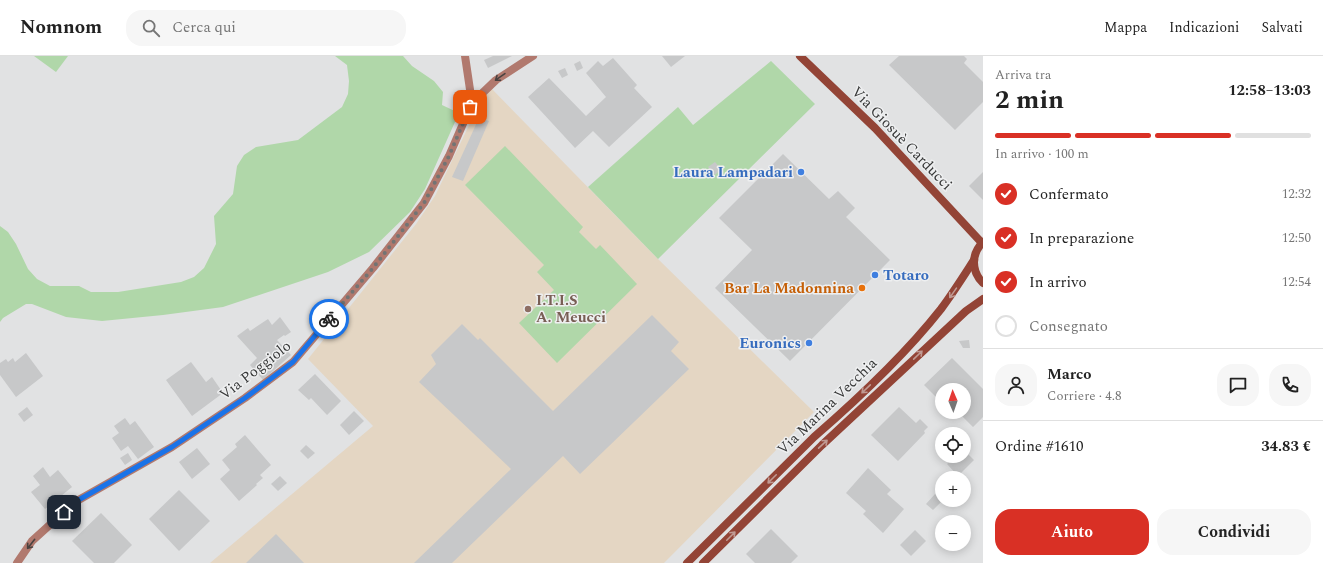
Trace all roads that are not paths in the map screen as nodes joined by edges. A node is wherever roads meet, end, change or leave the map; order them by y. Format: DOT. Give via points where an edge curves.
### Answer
graph roads {
  1 [pos="465,56"];
  2 [pos="533,56"];
  3 [pos="800,56"];
  4 [pos="472,103"];
  5 [pos="982,242"];
  6 [pos="974,260"];
  7 [pos="983,283"];
  8 [pos="983,299"];
  9 [pos="18,563"];
  10 [pos="687,563"];
  11 [pos="703,563"];
  1 -- 4 [label="street"];
  2 -- 4 [label="street, Via Poggiolo, one-way" via="496,80"];
  3 -- 5 [label="main road, Via Giosuè Carducci" via="875,128"];
  4 -- 9 [label="street, Via Poggiolo, one-way" via="449,156 424,203 293,362 172,447 75,502 32,541"];
  5 -- 6 [label="main road, Via Marina Vecchia" via="976,250"];
  6 -- 7 [label="main road" via="975,270"];
  6 -- 10 [label="main road, Via Marina Vecchia, one-way" via="941,309 912,343"];
  11 -- 8 [label="main road, Via Marina Vecchia, one-way" via="822,445 966,311"];
}
